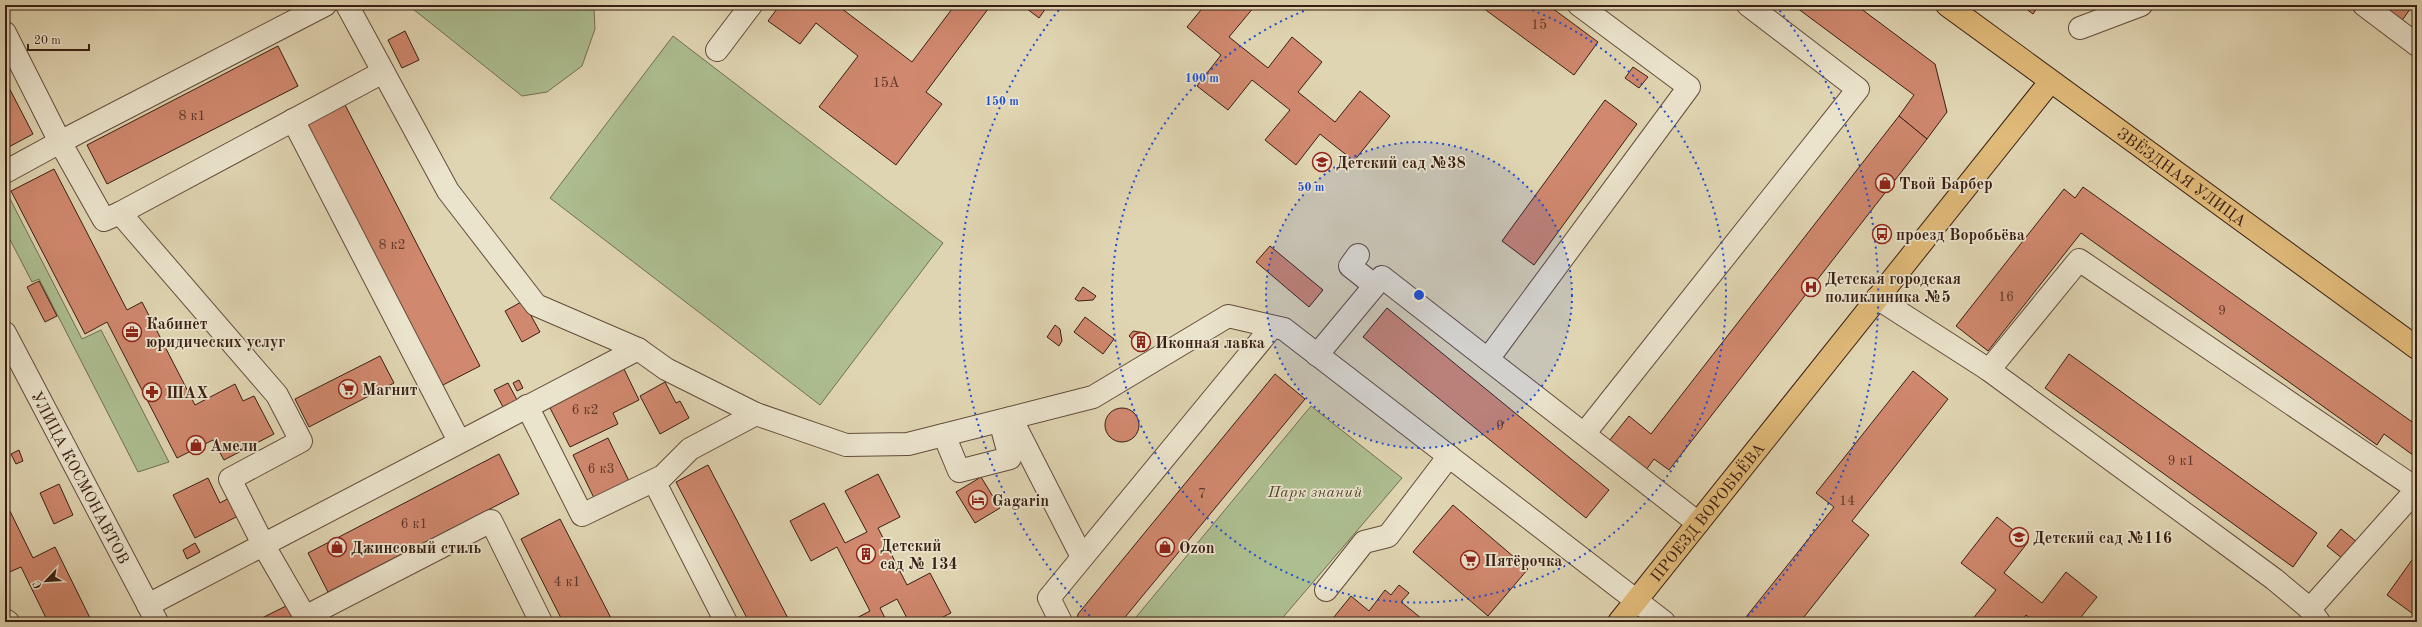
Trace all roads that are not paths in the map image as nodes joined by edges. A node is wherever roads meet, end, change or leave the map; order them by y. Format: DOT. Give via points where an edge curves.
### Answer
graph roads {
  1 [pos="325,5"];
  2 [pos="347,5"];
  3 [pos="751,5"];
  4 [pos="1579,5"];
  5 [pos="1748,5"];
  6 [pos="1947,5"];
  7 [pos="2141,5"];
  8 [pos="2364,5"];
  9 [pos="2080,28"];
  10 [pos="5,33"];
  11 [pos="2417,45"];
  12 [pos="717,50"];
  13 [pos="383,72"];
  14 [pos="2050,82"];
  15 [pos="293,120"];
  16 [pos="60,142"];
  17 [pos="5,172"];
  18 [pos="120,213"];
  19 [pos="1358,255"];
  20 [pos="1374,285"];
  21 [pos="1877,298"];
  22 [pos="1272,327"];
  23 [pos="5,333"];
  24 [pos="2417,348"];
  25 [pos="638,350"];
  26 [pos="1317,355"];
  27 [pos="1488,359"];
  28 [pos="1989,370"];
  29 [pos="527,406"];
  30 [pos="756,414"];
  31 [pos="1005,420"];
  32 [pos="1584,434"];
  33 [pos="944,435"];
  34 [pos="459,441"];
  35 [pos="1448,456"];
  36 [pos="654,481"];
  37 [pos="1698,523"];
  38 [pos="264,546"];
  39 [pos="1082,557"];
  40 [pos="1326,590"];
  41 [pos="1636,601"];
  42 [pos="152,614"];
  43 [pos="2315,616"];
  44 [pos="5,620"];
  45 [pos="307,620"];
  46 [pos="8,622"];
  47 [pos="541,622"];
  48 [pos="726,622"];
  49 [pos="1061,622"];
  50 [pos="1619,622"];
  51 [pos="1664,622"];
  1 -- 16 [label="street"];
  2 -- 13 [label="street"];
  3 -- 12 [label="street"];
  4 -- 27 [label="street" via="1689,87"];
  5 -- 32 [label="street" via="1858,88"];
  6 -- 14 [label="main road, ЗВЁЗДНАЯ УЛИЦА"];
  7 -- 9 [label="street"];
  8 -- 11 [label="street"];
  10 -- 16 [label="street"];
  13 -- 15 [label="street"];
  13 -- 25 [label="street" via="448,191 536,305"];
  14 -- 21 [label="main road, ПРОЕЗД ВОРОБЬЁВА"];
  14 -- 24 [label="main road, ЗВЁЗДНАЯ УЛИЦА"];
  15 -- 18 [label="street"];
  15 -- 34 [label="street"];
  16 -- 17 [label="street"];
  16 -- 18 [label="street" via="104,220"];
  18 -- 38 [label="street" via="277,395 301,441 230,479"];
  19 -- 20 [label="street" via="1350,266"];
  20 -- 26 [label="street"];
  20 -- 27 [label="street" via="1382,276"];
  21 -- 28 [label="street"];
  21 -- 37 [label="main road, ПРОЕЗД ВОРОБЬЁВА"];
  22 -- 26 [label="street" via="1284,329"];
  22 -- 31 [label="street" via="1228,316 1092,397"];
  22 -- 39 [label="street"];
  23 -- 42 [label="street, УЛИЦА КОСМОНАВТОВ"];
  25 -- 29 [label="street"];
  25 -- 30 [label="street" via="666,370"];
  26 -- 35 [label="street"];
  27 -- 32 [label="street"];
  28 -- 43 [label="street" via="2274,579"];
  28 -- 43 [label="street" via="2079,260 2417,489"];
  29 -- 34 [label="street"];
  29 -- 36 [label="street" via="582,516"];
  30 -- 33 [label="street" via="846,444 908,444"];
  30 -- 36 [label="street" via="690,449 663,476"];
  31 -- 33 [label="street"];
  31 -- 33 [label="street" via="1010,458 959,471"];
  31 -- 39 [label="street"];
  32 -- 37 [label="street"];
  34 -- 38 [label="street"];
  35 -- 40 [label="street" via="1388,536 1364,542"];
  35 -- 41 [label="street"];
  36 -- 48 [label="street"];
  37 -- 41 [label="main road, ПРОЕЗД ВОРОБЬЁВА"];
  38 -- 42 [label="street"];
  38 -- 45 [label="street"];
  39 -- 49 [label="street" via="1049,598"];
  41 -- 50 [label="main road, ПРОЕЗД ВОРОБЬЁВА"];
  41 -- 51 [label="street"];
  44 -- 46 [label="street"];
  45 -- 47 [label="street" via="491,521"];
}
